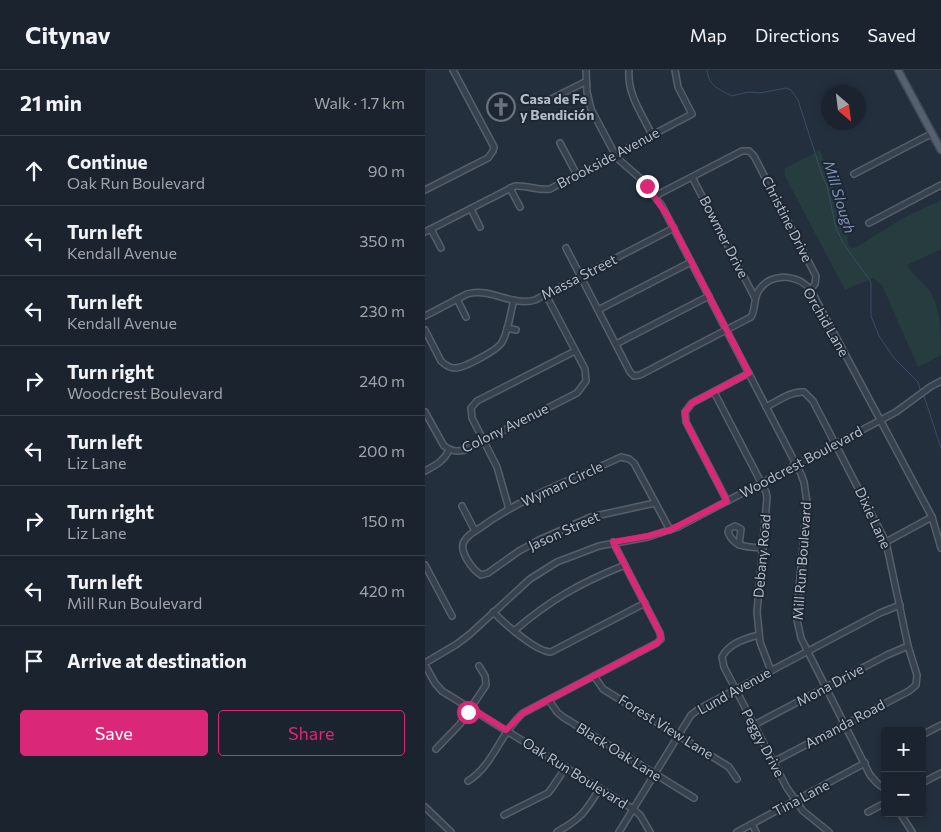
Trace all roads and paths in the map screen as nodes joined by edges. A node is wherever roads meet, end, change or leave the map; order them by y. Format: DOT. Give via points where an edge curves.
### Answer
graph roads {
  1 [pos="453,70"];
  2 [pos="586,70"];
  3 [pos="629,70"];
  4 [pos="675,70"];
  5 [pos="898,70"];
  6 [pos="585,82"];
  7 [pos="547,101"];
  8 [pos="652,135"];
  9 [pos="933,135"];
  10 [pos="560,144"];
  11 [pos="941,150"];
  12 [pos="615,154"];
  13 [pos="854,174"];
  14 [pos="577,175"];
  15 [pos="692,177"];
  16 [pos="941,185"];
  17 [pos="510,188"];
  18 [pos="425,190"];
  19 [pos="655,196"];
  20 [pos="520,207"];
  21 [pos="471,209"];
  22 [pos="869,223"];
  23 [pos="480,227"];
  24 [pos="674,228"];
  25 [pos="431,229"];
  26 [pos="425,232"];
  27 [pos="441,248"];
  28 [pos="566,248"];
  29 [pos="691,262"];
  30 [pos="580,276"];
  31 [pos="811,289"];
  32 [pos="545,295"];
  33 [pos="709,296"];
  34 [pos="755,298"];
  35 [pos="457,299"];
  36 [pos="514,300"];
  37 [pos="598,310"];
  38 [pos="425,316"];
  39 [pos="466,316"];
  40 [pos="507,328"];
  41 [pos="425,330"];
  42 [pos="516,330"];
  43 [pos="726,330"];
  44 [pos="615,344"];
  45 [pos="575,351"];
  46 [pos="749,373"];
  47 [pos="941,381"];
  48 [pos="714,392"];
  49 [pos="767,407"];
  50 [pos="425,412"];
  51 [pos="880,420"];
  52 [pos="484,441"];
  53 [pos="835,444"];
  54 [pos="449,450"];
  55 [pos="797,464"];
  56 [pos="425,471"];
  57 [pos="761,483"];
  58 [pos="727,501"];
  59 [pos="655,503"];
  60 [pos="461,506"];
  61 [pos="509,509"];
  62 [pos="932,517"];
  63 [pos="670,530"];
  64 [pos="475,531"];
  65 [pos="613,542"];
  66 [pos="886,542"];
  67 [pos="739,546"];
  68 [pos="763,548"];
  69 [pos="941,548"];
  70 [pos="625,565"];
  71 [pos="426,569"];
  72 [pos="481,575"];
  73 [pos="645,603"];
  74 [pos="900,605"];
  75 [pos="493,612"];
  76 [pos="452,616"];
  77 [pos="514,631"];
  78 [pos="759,635"];
  79 [pos="908,646"];
  80 [pos="807,652"];
  81 [pos="425,664"];
  82 [pos="479,666"];
  83 [pos="771,671"];
  84 [pos="595,676"];
  85 [pos="915,685"];
  86 [pos="825,687"];
  87 [pos="735,689"];
  88 [pos="549,700"];
  89 [pos="471,708"];
  90 [pos="754,725"];
  91 [pos="845,725"];
  92 [pos="941,726"];
  93 [pos="506,730"];
  94 [pos="926,733"];
  95 [pos="679,735"];
  96 [pos="436,749"];
  97 [pos="773,762"];
  98 [pos="865,763"];
  99 [pos="565,767"];
  100 [pos="941,773"];
  101 [pos="655,774"];
  102 [pos="737,779"];
  103 [pos="468,781"];
  104 [pos="926,781"];
  105 [pos="881,786"];
  106 [pos="600,788"];
  107 [pos="694,798"];
  108 [pos="795,800"];
  109 [pos="881,805"];
  110 [pos="425,808"];
  111 [pos="633,809"];
  112 [pos="868,812"];
  113 [pos="504,815"];
  114 [pos="902,817"];
  115 [pos="752,824"];
  116 [pos="449,830"];
  117 [pos="557,832"];
  118 [pos="619,832"];
  119 [pos="650,832"];
  120 [pos="737,832"];
  121 [pos="757,832"];
  122 [pos="829,832"];
  123 [pos="911,832"];
  1 -- 18 [label="street" via="494,147 488,158"];
  2 -- 6 [label="street, Mill Run Boulevard"];
  3 -- 8 [label="street" via="632,96"];
  4 -- 8 [label="street, Brookside Avenue" via="678,87 692,114"];
  5 -- 9 [label="main road"];
  6 -- 7 [label="street"];
  6 -- 12 [label="street, Mill Run Boulevard" via="591,109"];
  8 -- 12 [label="street, Brookside Avenue"];
  9 -- 11 [label="main road"];
  9 -- 13 [label="street"];
  10 -- 14 [label="street"];
  12 -- 14 [label="street, Brookside Avenue"];
  12 -- 19 [label="street, Mill Run Boulevard"];
  14 -- 17 [label="street, Brookside Avenue" via="550,189"];
  15 -- 19 [label="street"];
  15 -- 31 [label="street, Christine Drive" via="742,151 749,151 816,276"];
  15 -- 34 [label="street, Bowmer Drive"];
  16 -- 22 [label="street"];
  17 -- 20 [label="street"];
  17 -- 21 [label="street, Brookside Avenue"];
  19 -- 24 [label="street, Mill Run Boulevard"];
  21 -- 23 [label="street"];
  21 -- 25 [label="street, Brookside Avenue"];
  24 -- 29 [label="street, Mill Run Boulevard"];
  24 -- 30 [label="street, Massa Street"];
  25 -- 26 [label="street, Brookside Avenue"];
  25 -- 27 [label="street"];
  28 -- 30 [label="street"];
  29 -- 33 [label="street, Mill Run Boulevard"];
  29 -- 37 [label="street"];
  30 -- 32 [label="street, Massa Street"];
  30 -- 37 [label="street"];
  31 -- 34 [label="street, Orchid Lane" via="794,278 776,278 762,286"];
  31 -- 51 [label="street, Orchid Lane"];
  32 -- 36 [label="street, Massa Street" via="530,302"];
  32 -- 45 [label="street"];
  33 -- 43 [label="street, Mill Run Boulevard"];
  33 -- 44 [label="street"];
  34 -- 43 [label="street, Orchid Lane" via="753,315"];
  35 -- 36 [label="street, Massa Street" via="480,292"];
  35 -- 38 [label="street, Massa Street"];
  35 -- 39 [label="street"];
  36 -- 40 [label="street"];
  37 -- 44 [label="street"];
  40 -- 41 [label="street" via="498,346 455,368 441,361"];
  40 -- 42 [label="street"];
  43 -- 44 [label="street, Orchid Lane" via="634,376"];
  43 -- 46 [label="street, Mill Run Boulevard"];
  45 -- 52 [label="street, Colony Avenue" via="585,369 586,381 577,393"];
  45 -- 52 [label="street" via="473,405 470,412"];
  46 -- 48 [label="street"];
  46 -- 49 [label="street, Mill Run Boulevard"];
  47 -- 51 [label="street, Woodcrest Boulevard"];
  48 -- 57 [label="street, Debany Road"];
  48 -- 58 [label="street" via="692,403 685,416"];
  49 -- 53 [label="street, Dixie Lane" via="793,392 805,392"];
  49 -- 55 [label="street, Mill Run Boulevard"];
  50 -- 54 [label="street"];
  51 -- 53 [label="street, Woodcrest Boulevard"];
  51 -- 62 [label="street, Orchid Lane"];
  52 -- 54 [label="street, Colony Avenue" via="465,450"];
  52 -- 61 [label="street" via="497,467"];
  53 -- 55 [label="street, Woodcrest Boulevard"];
  53 -- 66 [label="street, Dixie Lane"];
  54 -- 56 [label="street, Colony Avenue" via="445,458"];
  55 -- 57 [label="street, Woodcrest Boulevard"];
  55 -- 80 [label="street, Mill Run Boulevard" via="807,503 797,620"];
  57 -- 58 [label="street, Woodcrest Boulevard"];
  57 -- 68 [label="street, Debany Road" via="767,498"];
  58 -- 63 [label="street, Woodcrest Boulevard"];
  59 -- 61 [label="street, Wyman Circle" via="634,463 621,457"];
  59 -- 63 [label="street, Wyman Circle"];
  59 -- 72 [label="street, Jason Street" via="591,517 539,540"];
  60 -- 64 [label="street"];
  61 -- 64 [label="street, Wyman Circle"];
  62 -- 66 [label="street"];
  62 -- 69 [label="street, Orchid Lane"];
  63 -- 65 [label="street, Woodcrest Boulevard"];
  64 -- 72 [label="street, Wyman Circle" via="462,545 475,571"];
  65 -- 70 [label="street"];
  65 -- 75 [label="street, Woodcrest Boulevard" via="571,556 542,571"];
  66 -- 74 [label="street, Dixie Lane"];
  67 -- 68 [label="street"];
  68 -- 78 [label="street, Debany Road" via="757,612"];
  70 -- 73 [label="street"];
  70 -- 77 [label="street" via="556,598"];
  71 -- 76 [label="street"];
  73 -- 77 [label="street" via="551,652"];
  73 -- 84 [label="street" via="661,638"];
  74 -- 79 [label="street, Dixie Lane"];
  74 -- 80 [label="street, Lund Avenue"];
  75 -- 77 [label="street"];
  75 -- 81 [label="street, Woodcrest Boulevard" via="457,644"];
  78 -- 83 [label="street, Debany Road"];
  78 -- 87 [label="street, Peggy Drive" via="729,647 722,657 723,667"];
  79 -- 85 [label="street, Dixie Lane" via="917,675"];
  79 -- 86 [label="street, Mona Drive"];
  80 -- 83 [label="street, Lund Avenue"];
  80 -- 86 [label="street, Mill Run Boulevard"];
  81 -- 89 [label="street, Oak Run Boulevard" via="438,688"];
  82 -- 89 [label="street" via="486,685"];
  83 -- 87 [label="street, Lund Avenue"];
  84 -- 88 [label="street"];
  84 -- 95 [label="street, Forest View Lane" via="603,689"];
  85 -- 91 [label="street, Amanda Road"];
  86 -- 90 [label="street, Mona Drive"];
  86 -- 91 [label="street, Mill Run Boulevard"];
  87 -- 90 [label="street, Peggy Drive"];
  87 -- 95 [label="street, Lund Avenue" via="691,715"];
  88 -- 93 [label="street" via="523,713"];
  88 -- 101 [label="street, Black Oak Lane" via="563,717"];
  89 -- 93 [label="street, Oak Run Boulevard"];
  89 -- 96 [label="street"];
  90 -- 97 [label="street, Peggy Drive"];
  91 -- 97 [label="street, Amanda Road"];
  91 -- 98 [label="street, Mill Run Boulevard"];
  92 -- 94 [label="street"];
  93 -- 99 [label="street, Oak Run Boulevard"];
  93 -- 103 [label="street" via="483,770"];
  95 -- 101 [label="street, Lund Avenue"];
  95 -- 102 [label="street, Forest View Lane" via="729,767"];
  97 -- 108 [label="street, Peggy Drive"];
  98 -- 105 [label="street, Mill Run Boulevard"];
  98 -- 108 [label="street, Tina Lane"];
  99 -- 106 [label="street, Oak Run Boulevard"];
  99 -- 113 [label="street" via="548,792"];
  100 -- 104 [label="street"];
  101 -- 107 [label="street, Black Oak Lane"];
  101 -- 111 [label="street, Lund Avenue"];
  106 -- 111 [label="street, Oak Run Boulevard"];
  106 -- 117 [label="street" via="584,813"];
  108 -- 115 [label="street, Tina Lane"];
  108 -- 122 [label="street, Peggy Drive" via="809,817"];
  109 -- 112 [label="street"];
  110 -- 116 [label="street"];
  111 -- 118 [label="street, Lund Avenue"];
  111 -- 119 [label="street, Oak Run Boulevard"];
  114 -- 123 [label="street"];
  115 -- 120 [label="street, Tina Lane"];
  115 -- 121 [label="street"];
}
